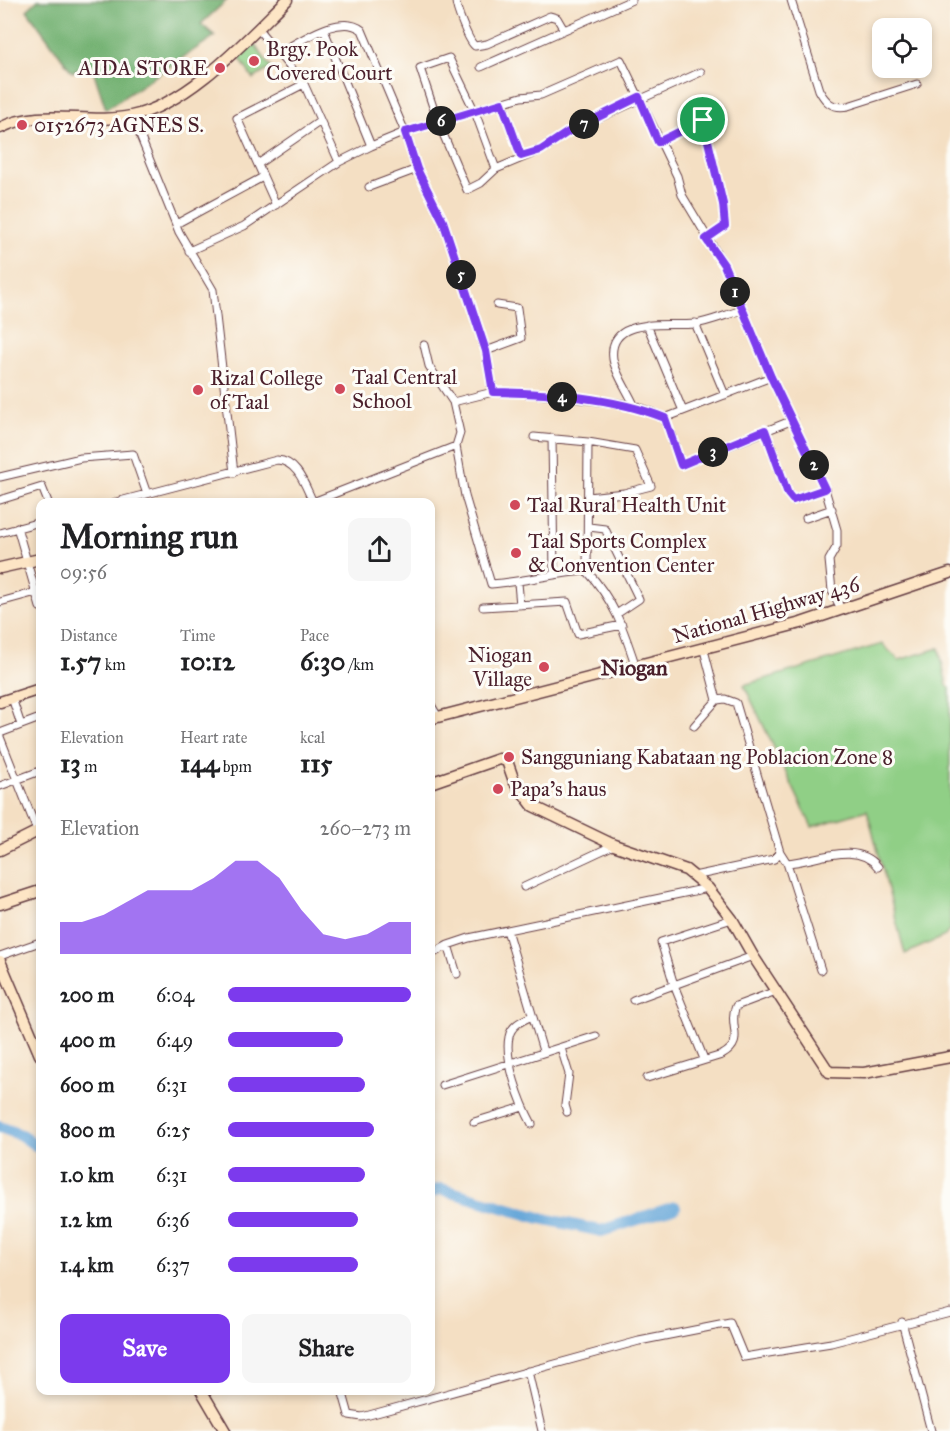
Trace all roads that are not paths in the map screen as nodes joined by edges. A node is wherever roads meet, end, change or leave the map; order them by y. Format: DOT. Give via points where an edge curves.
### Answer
graph roads {
  1 [pos="287,0"];
  2 [pos="456,0"];
  3 [pos="632,0"];
  4 [pos="791,0"];
  5 [pos="258,29"];
  6 [pos="324,30"];
  7 [pos="564,30"];
  8 [pos="279,53"];
  9 [pos="482,67"];
  10 [pos="701,72"];
  11 [pos="304,84"];
  12 [pos="917,84"];
  13 [pos="639,97"];
  14 [pos="502,103"];
  15 [pos="476,112"];
  16 [pos="716,113"];
  17 [pos="132,116"];
  18 [pos="703,120"];
  19 [pos="320,122"];
  20 [pos="438,122"];
  21 [pos="0,128"];
  22 [pos="405,132"];
  23 [pos="658,142"];
  24 [pos="371,146"];
  25 [pos="521,156"];
  26 [pos="339,162"];
  27 [pos="258,164"];
  28 [pos="417,169"];
  29 [pos="496,169"];
  30 [pos="263,177"];
  31 [pos="369,188"];
  32 [pos="276,206"];
  33 [pos="176,224"];
  34 [pos="706,239"];
  35 [pos="189,251"];
  36 [pos="497,305"];
  37 [pos="743,310"];
  38 [pos="695,324"];
  39 [pos="647,326"];
  40 [pos="424,345"];
  41 [pos="486,351"];
  42 [pos="771,377"];
  43 [pos="493,392"];
  44 [pos="725,395"];
  45 [pos="453,402"];
  46 [pos="634,405"];
  47 [pos="683,411"];
  48 [pos="665,418"];
  49 [pos="793,420"];
  50 [pos="765,430"];
  51 [pos="534,437"];
  52 [pos="552,438"];
  53 [pos="588,442"];
  54 [pos="456,446"];
  55 [pos="234,473"];
  56 [pos="0,477"];
  57 [pos="825,489"];
  58 [pos="147,494"];
  59 [pos="588,497"];
  60 [pos="46,498"];
  61 [pos="132,498"];
  62 [pos="311,498"];
  63 [pos="323,498"];
  64 [pos="0,500"];
  65 [pos="832,509"];
  66 [pos="806,518"];
  67 [pos="36,523"];
  68 [pos="17,527"];
  69 [pos="589,527"];
  70 [pos="0,532"];
  71 [pos="36,560"];
  72 [pos="27,562"];
  73 [pos="0,568"];
  74 [pos="587,572"];
  75 [pos="554,573"];
  76 [pos="950,573"];
  77 [pos="518,582"];
  78 [pos="36,587"];
  79 [pos="36,593"];
  80 [pos="0,602"];
  81 [pos="520,605"];
  82 [pos="483,607"];
  83 [pos="841,609"];
  84 [pos="618,613"];
  85 [pos="622,625"];
  86 [pos="704,650"];
  87 [pos="636,667"];
  88 [pos="36,689"];
  89 [pos="12,698"];
  90 [pos="717,700"];
  91 [pos="0,702"];
  92 [pos="435,718"];
  93 [pos="36,719"];
  94 [pos="21,725"];
  95 [pos="694,726"];
  96 [pos="0,735"];
  97 [pos="36,772"];
  98 [pos="18,778"];
  99 [pos="435,781"];
  100 [pos="0,786"];
  101 [pos="36,823"];
  102 [pos="36,835"];
  103 [pos="615,845"];
  104 [pos="0,850"];
  105 [pos="780,852"];
  106 [pos="788,863"];
  107 [pos="878,867"];
  108 [pos="694,876"];
  109 [pos="524,887"];
  110 [pos="708,888"];
  111 [pos="36,892"];
  112 [pos="0,904"];
  113 [pos="732,919"];
  114 [pos="507,930"];
  115 [pos="36,944"];
  116 [pos="448,945"];
  117 [pos="435,952"];
  118 [pos="753,956"];
  119 [pos="0,957"];
  120 [pos="0,961"];
  121 [pos="820,970"];
  122 [pos="457,974"];
  123 [pos="674,985"];
  124 [pos="776,991"];
  125 [pos="633,1000"];
  126 [pos="532,1016"];
  127 [pos="596,1036"];
  128 [pos="36,1046"];
  129 [pos="561,1048"];
  130 [pos="543,1051"];
  131 [pos="950,1057"];
  132 [pos="704,1059"];
  133 [pos="510,1063"];
  134 [pos="647,1078"];
  135 [pos="442,1085"];
  136 [pos="523,1107"];
  137 [pos="567,1112"];
  138 [pos="474,1122"];
  139 [pos="532,1124"];
  140 [pos="950,1312"];
  141 [pos="902,1323"];
  142 [pos="528,1371"];
  143 [pos="204,1395"];
  144 [pos="343,1395"];
  145 [pos="225,1431"];
  146 [pos="542,1431"];
  147 [pos="931,1431"];
  1 -- 5 [label="street"];
  2 -- 7 [label="street" via="468,39 475,46 550,16 557,18"];
  3 -- 7 [label="street"];
  4 -- 12 [label="street" via="819,90 827,103 848,106"];
  5 -- 8 [label="street"];
  5 -- 17 [label="street" via="192,88"];
  6 -- 8 [label="street"];
  6 -- 22 [label="street" via="352,24 362,30"];
  6 -- 24 [label="street"];
  7 -- 9 [label="street"];
  8 -- 11 [label="street"];
  10 -- 13 [label="street"];
  11 -- 19 [label="street"];
  11 -- 27 [label="street" via="237,118"];
  13 -- 14 [label="street" via="621,60 541,95"];
  13 -- 23 [label="street"];
  13 -- 25 [label="street" via="541,150"];
  14 -- 15 [label="street"];
  14 -- 25 [label="street"];
  15 -- 20 [label="street"];
  15 -- 20 [label="street" via="449,58 420,68"];
  15 -- 29 [label="street"];
  16 -- 18 [label="street"];
  17 -- 21 [label="street" via="46,117 11,122"];
  17 -- 33 [label="street"];
  18 -- 23 [label="street"];
  18 -- 34 [label="street" via="725,226"];
  19 -- 26 [label="street"];
  19 -- 27 [label="street"];
  20 -- 22 [label="street"];
  20 -- 29 [label="street" via="467,190"];
  22 -- 24 [label="street"];
  22 -- 28 [label="street"];
  23 -- 34 [label="street"];
  24 -- 26 [label="street"];
  25 -- 29 [label="street"];
  26 -- 32 [label="street"];
  27 -- 30 [label="street"];
  28 -- 31 [label="street"];
  28 -- 41 [label="street" via="443,221"];
  30 -- 32 [label="street"];
  30 -- 33 [label="street"];
  32 -- 35 [label="street" via="244,226"];
  33 -- 35 [label="street"];
  34 -- 37 [label="street" via="724,265"];
  35 -- 55 [label="street" via="213,290"];
  36 -- 41 [label="street" via="517,308 521,338"];
  37 -- 38 [label="street"];
  37 -- 42 [label="street"];
  38 -- 39 [label="street"];
  38 -- 44 [label="street"];
  39 -- 46 [label="street" via="632,327 615,342 613,359"];
  39 -- 47 [label="street"];
  40 -- 45 [label="street" via="429,366"];
  41 -- 43 [label="street"];
  42 -- 44 [label="street"];
  42 -- 49 [label="street"];
  43 -- 45 [label="street"];
  43 -- 46 [label="street"];
  44 -- 47 [label="street"];
  45 -- 54 [label="street" via="460,433"];
  46 -- 48 [label="street"];
  47 -- 48 [label="street"];
  48 -- 50 [label="street" via="681,465"];
  49 -- 50 [label="street"];
  49 -- 57 [label="street"];
  50 -- 57 [label="street" via="793,500"];
  51 -- 52 [label="street"];
  52 -- 53 [label="street"];
  52 -- 75 [label="street"];
  53 -- 59 [label="street"];
  53 -- 59 [label="street" via="635,450 651,486"];
  54 -- 63 [label="street"];
  54 -- 77 [label="street" via="465,496 491,584"];
  55 -- 58 [label="street"];
  55 -- 62 [label="street" via="277,460 287,461"];
  56 -- 58 [label="street" via="81,458 133,454"];
  57 -- 65 [label="street"];
  58 -- 61 [label="street"];
  59 -- 69 [label="street"];
  60 -- 64 [label="street" via="42,487"];
  65 -- 66 [label="street"];
  65 -- 83 [label="street" via="837,546 829,560 832,591"];
  67 -- 68 [label="street"];
  68 -- 70 [label="street"];
  68 -- 72 [label="street"];
  69 -- 74 [label="street"];
  69 -- 84 [label="street" via="605,529 639,599"];
  71 -- 72 [label="street"];
  72 -- 73 [label="street"];
  72 -- 78 [label="street"];
  74 -- 75 [label="street"];
  74 -- 84 [label="street"];
  75 -- 77 [label="street"];
  76 -- 83 [label="street, National Highway 436"];
  77 -- 81 [label="street"];
  79 -- 80 [label="street"];
  81 -- 82 [label="street"];
  81 -- 85 [label="street" via="567,602 578,634"];
  83 -- 86 [label="street, National Highway 436"];
  84 -- 85 [label="street"];
  85 -- 87 [label="street"];
  86 -- 87 [label="street, National Highway 436"];
  86 -- 90 [label="street"];
  87 -- 92 [label="street, National Highway 436"];
  88 -- 89 [label="street"];
  89 -- 91 [label="street"];
  89 -- 94 [label="street"];
  90 -- 95 [label="street"];
  90 -- 105 [label="street" via="736,703"];
  93 -- 94 [label="street"];
  94 -- 96 [label="street"];
  96 -- 98 [label="street"];
  97 -- 98 [label="street"];
  98 -- 100 [label="street"];
  98 -- 101 [label="street"];
  99 -- 103 [label="street" via="499,759 507,761 514,781 533,806"];
  102 -- 104 [label="street"];
  103 -- 108 [label="street"];
  103 -- 109 [label="street"];
  105 -- 106 [label="street"];
  105 -- 108 [label="street" via="774,859"];
  106 -- 107 [label="street" via="858,853"];
  106 -- 121 [label="street"];
  108 -- 110 [label="street"];
  110 -- 113 [label="street"];
  110 -- 114 [label="street"];
  111 -- 112 [label="street"];
  113 -- 118 [label="street"];
  113 -- 123 [label="street" via="661,942"];
  114 -- 116 [label="street"];
  114 -- 126 [label="street"];
  115 -- 119 [label="street"];
  116 -- 117 [label="street"];
  116 -- 122 [label="street"];
  118 -- 123 [label="street"];
  118 -- 124 [label="street"];
  120 -- 128 [label="street"];
  123 -- 125 [label="street"];
  123 -- 132 [label="street"];
  124 -- 131 [label="street" via="829,1072 864,1073"];
  124 -- 132 [label="street" via="736,1006 731,1050"];
  126 -- 130 [label="street"];
  126 -- 133 [label="street" via="518,1022 509,1036"];
  127 -- 129 [label="street"];
  129 -- 130 [label="street"];
  129 -- 137 [label="street" via="569,1074"];
  130 -- 133 [label="street"];
  132 -- 134 [label="street"];
  133 -- 135 [label="street"];
  133 -- 136 [label="street"];
  136 -- 138 [label="street"];
  136 -- 139 [label="street"];
  140 -- 141 [label="street"];
  141 -- 142 [label="street" via="831,1343 744,1357 730,1323 639,1341"];
  141 -- 147 [label="street"];
  142 -- 144 [label="street" via="362,1417 349,1414"];
  142 -- 146 [label="street"];
  143 -- 145 [label="street"];
}
